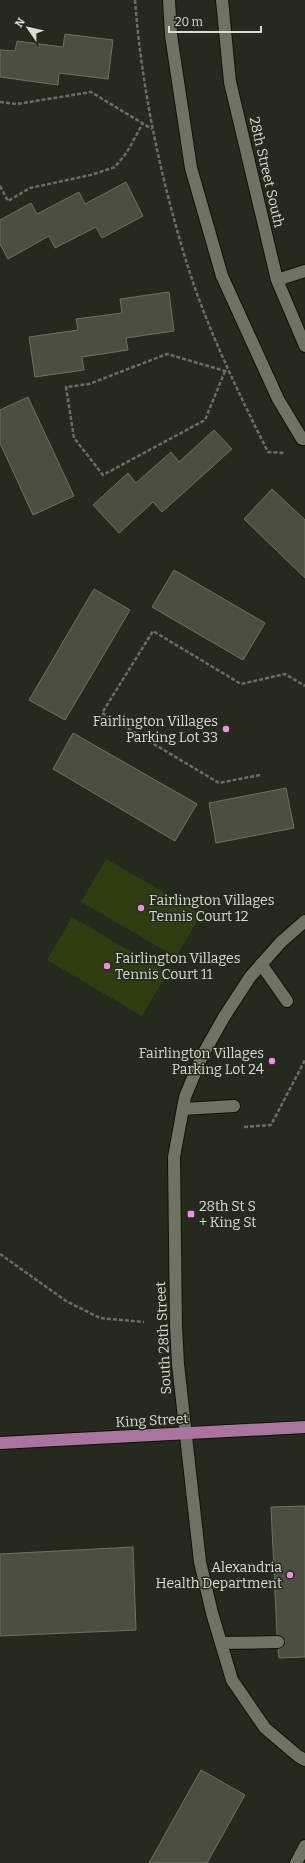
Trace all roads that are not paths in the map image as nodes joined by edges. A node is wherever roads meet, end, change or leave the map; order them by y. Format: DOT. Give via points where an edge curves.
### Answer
graph roads {
  1 [pos="169,0"];
  2 [pos="222,0"];
  3 [pos="305,271"];
  4 [pos="277,280"];
  5 [pos="305,346"];
  6 [pos="305,439"];
  7 [pos="305,921"];
  8 [pos="261,964"];
  9 [pos="287,1001"];
  10 [pos="234,1106"];
  11 [pos="183,1110"];
  12 [pos="305,1428"];
  13 [pos="185,1433"];
  14 [pos="0,1443"];
  15 [pos="278,1642"];
  16 [pos="221,1643"];
  17 [pos="305,1760"];
  18 [pos="305,1846"];
  19 [pos="296,1863"];
  1 -- 6 [label="street" via="171,35 191,168 222,276 278,399"];
  2 -- 4 [label="street, 28th Street South" via="230,82"];
  3 -- 4 [label="street"];
  4 -- 5 [label="street, 28th Street South"];
  7 -- 8 [label="street, South 28th Street"];
  8 -- 9 [label="street"];
  8 -- 11 [label="street, South 28th Street" via="224,1016 202,1056 185,1097"];
  10 -- 11 [label="street"];
  11 -- 13 [label="street, South 28th Street" via="174,1157 174,1218 176,1326"];
  12 -- 13 [label="main road, King Street"];
  13 -- 14 [label="main road, King Street"];
  13 -- 16 [label="street, South 28th Street" via="200,1562"];
  15 -- 16 [label="street"];
  16 -- 17 [label="street, South 28th Street" via="232,1680 264,1728"];
  18 -- 19 [label="street"];
}
